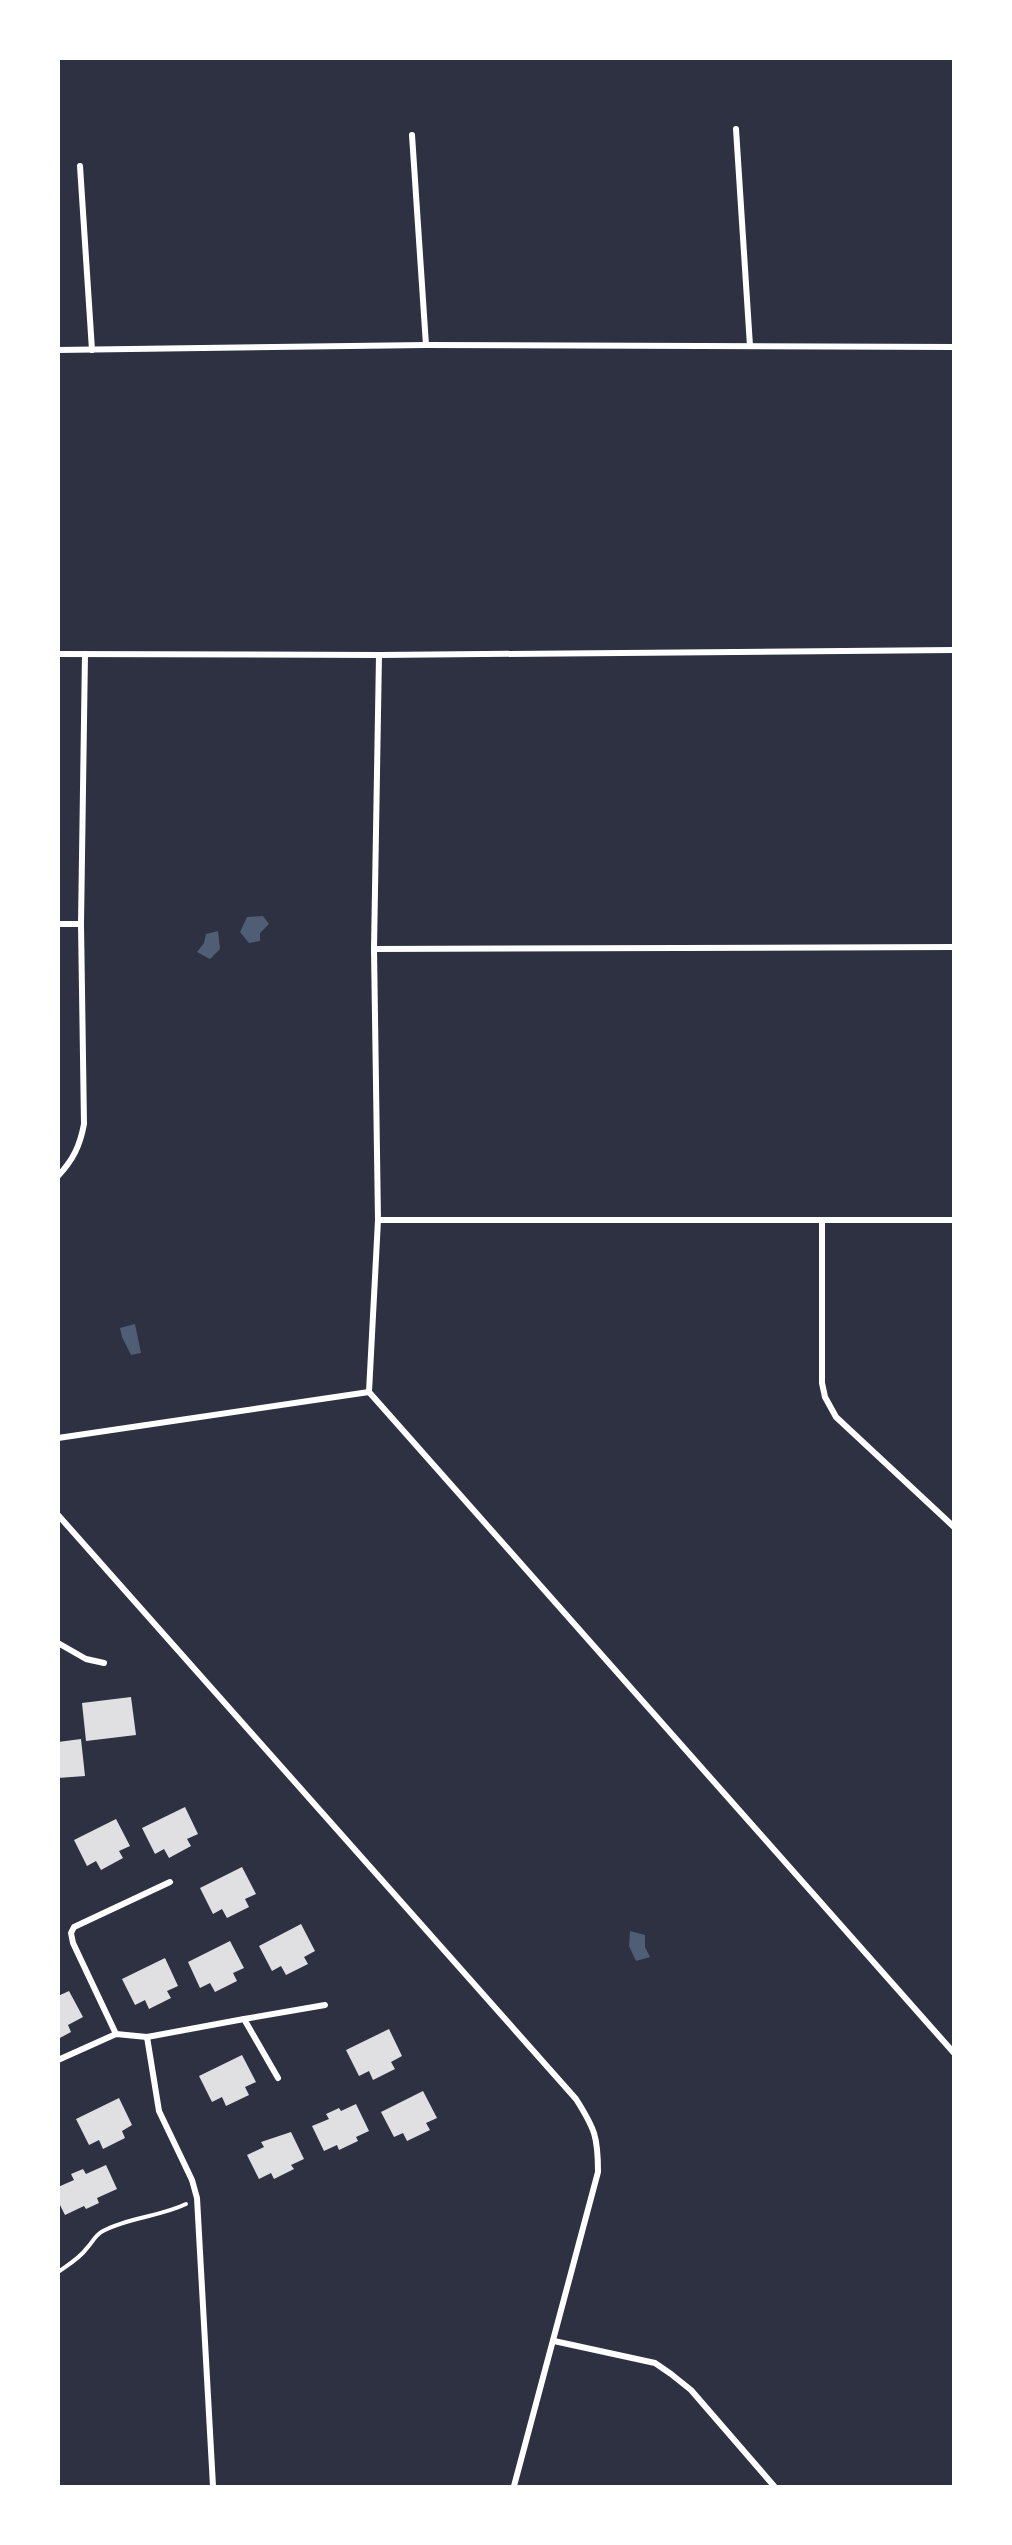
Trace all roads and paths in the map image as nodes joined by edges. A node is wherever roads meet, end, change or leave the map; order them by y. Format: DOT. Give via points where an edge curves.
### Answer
graph roads {
  1 [pos="736,129"];
  2 [pos="412,135"];
  3 [pos="80,166"];
  4 [pos="426,345"];
  5 [pos="750,346"];
  6 [pos="954,346"];
  7 [pos="58,350"];
  8 [pos="92,350"];
  9 [pos="954,650"];
  10 [pos="58,654"];
  11 [pos="85,654"];
  12 [pos="379,655"];
  13 [pos="58,924"];
  14 [pos="81,924"];
  15 [pos="954,947"];
  16 [pos="374,949"];
  17 [pos="58,1176"];
  18 [pos="378,1220"];
  19 [pos="954,1220"];
  20 [pos="822,1221"];
  21 [pos="369,1392"];
  22 [pos="58,1438"];
  23 [pos="58,1515"];
  24 [pos="954,1527"];
  25 [pos="58,1643"];
  26 [pos="104,1664"];
  27 [pos="170,1882"];
  28 [pos="325,2005"];
  29 [pos="244,2019"];
  30 [pos="117,2034"];
  31 [pos="147,2037"];
  32 [pos="954,2053"];
  33 [pos="58,2060"];
  34 [pos="278,2078"];
  35 [pos="197,2198"];
  36 [pos="58,2272"];
  37 [pos="554,2341"];
  38 [pos="213,2487"];
  39 [pos="514,2487"];
  40 [pos="774,2487"];
  1 -- 5 [label="street"];
  2 -- 4 [label="street"];
  3 -- 8 [label="street"];
  4 -- 5 [label="street"];
  4 -- 8 [label="street"];
  5 -- 6 [label="street"];
  7 -- 8 [label="street"];
  9 -- 12 [label="street"];
  10 -- 11 [label="street"];
  11 -- 12 [label="street"];
  11 -- 14 [label="street"];
  12 -- 16 [label="street"];
  13 -- 14 [label="street"];
  14 -- 17 [label="street" via="84,1124 80,1146"];
  15 -- 16 [label="street"];
  16 -- 18 [label="street"];
  18 -- 20 [label="street"];
  18 -- 21 [label="street"];
  19 -- 20 [label="street"];
  20 -- 24 [label="street" via="825,1397 836,1418"];
  21 -- 22 [label="street"];
  21 -- 32 [label="street"];
  23 -- 37 [label="street" via="576,2098 594,2127 598,2172"];
  25 -- 26 [label="street"];
  27 -- 30 [label="street" via="74,1927 71,1933"];
  28 -- 29 [label="street"];
  29 -- 31 [label="street"];
  29 -- 34 [label="street"];
  30 -- 31 [label="street"];
  30 -- 33 [label="street"];
  31 -- 35 [label="street" via="159,2111"];
  35 -- 36 [label="path" via="167,2212 132,2219 103,2231"];
  35 -- 38 [label="street"];
  37 -- 39 [label="street"];
  37 -- 40 [label="street" via="655,2364 671,2374 691,2390"];
}
